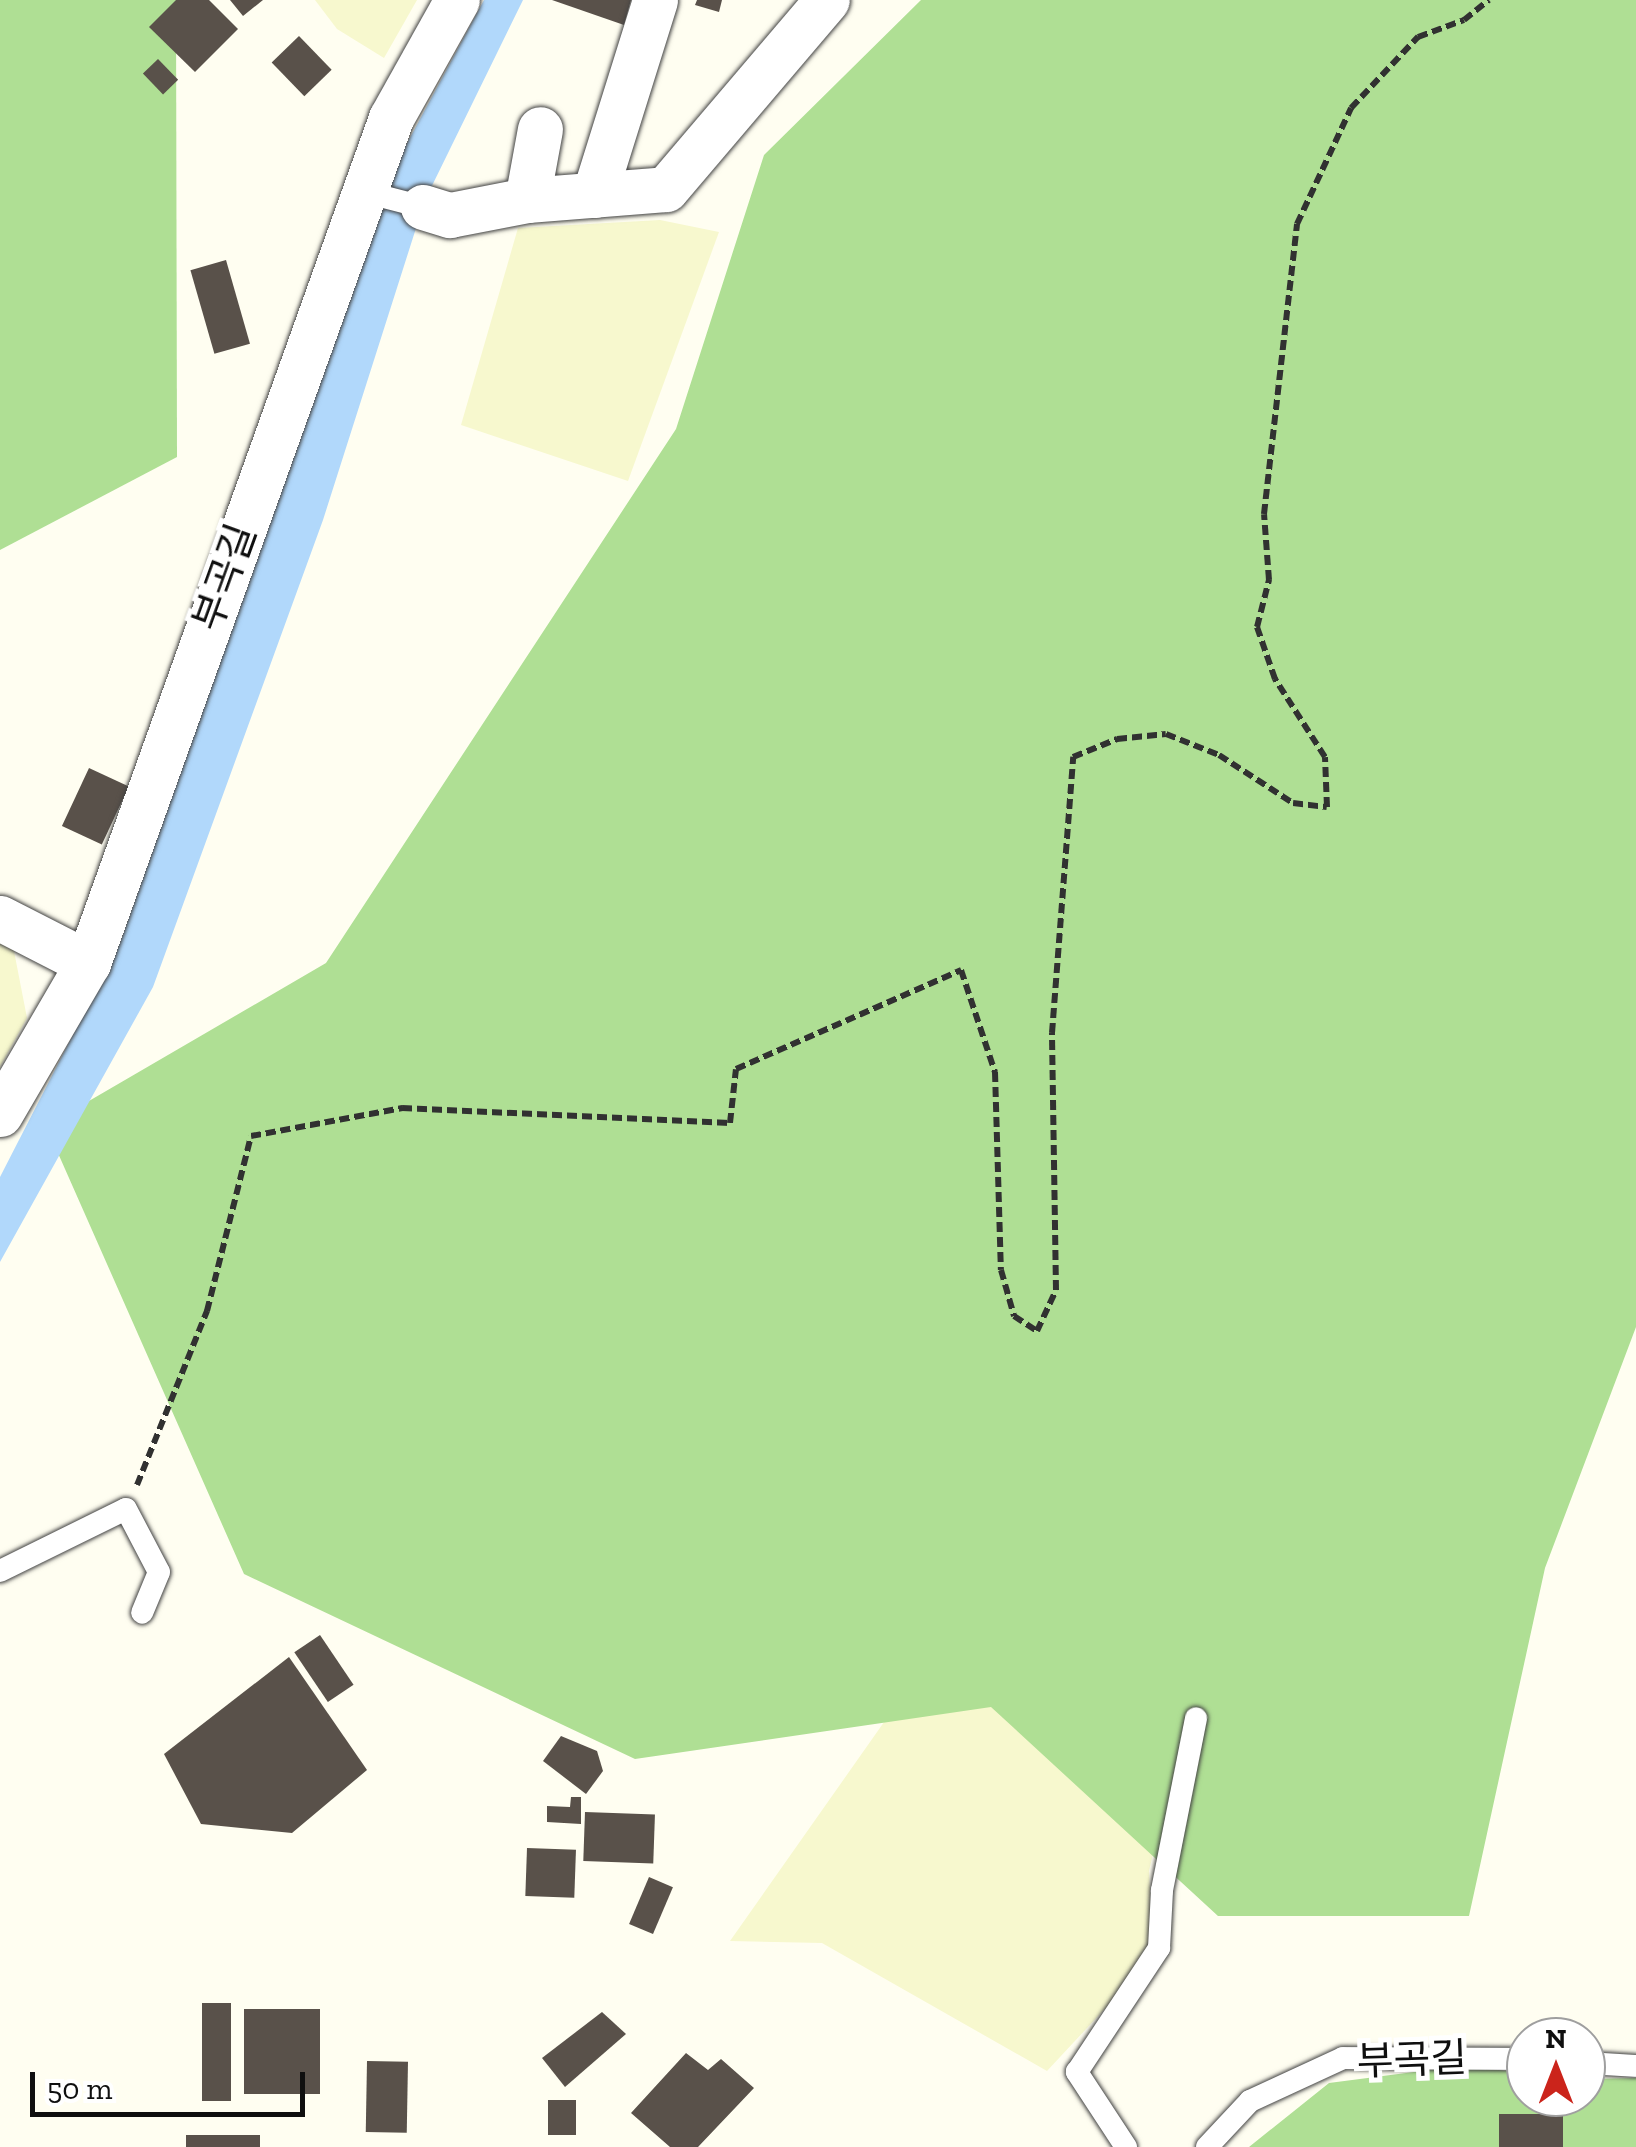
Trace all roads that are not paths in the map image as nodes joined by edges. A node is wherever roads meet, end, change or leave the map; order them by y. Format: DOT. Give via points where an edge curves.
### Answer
graph roads {
  1 [pos="457,0"];
  2 [pos="655,0"];
  3 [pos="827,0"];
  4 [pos="540,129"];
  5 [pos="594,194"];
  6 [pos="390,199"];
  7 [pos="527,200"];
  8 [pos="0,918"];
  9 [pos="88,963"];
  10 [pos="0,1114"];
  11 [pos="0,1571"];
  12 [pos="142,1613"];
  13 [pos="1196,1718"];
  14 [pos="1506,2059"];
  15 [pos="1606,2064"];
  16 [pos="1636,2066"];
  17 [pos="1126,2147"];
  18 [pos="1206,2147"];
  1 -- 6 [label="street, 부곡길" via="392,118"];
  2 -- 5 [label="street"];
  3 -- 5 [label="street" via="666,189"];
  4 -- 7 [label="street"];
  5 -- 7 [label="street"];
  6 -- 7 [label="street" via="450,215"];
  6 -- 9 [label="street, 부곡길"];
  8 -- 9 [label="street"];
  9 -- 10 [label="street, 부곡길"];
  11 -- 12 [label="lane" via="126,1509 160,1572"];
  13 -- 17 [label="lane" via="1162,1890 1159,1948 1077,2072"];
  14 -- 18 [label="lane, 부곡길" via="1343,2058 1250,2101"];
  15 -- 16 [label="lane"];
}
